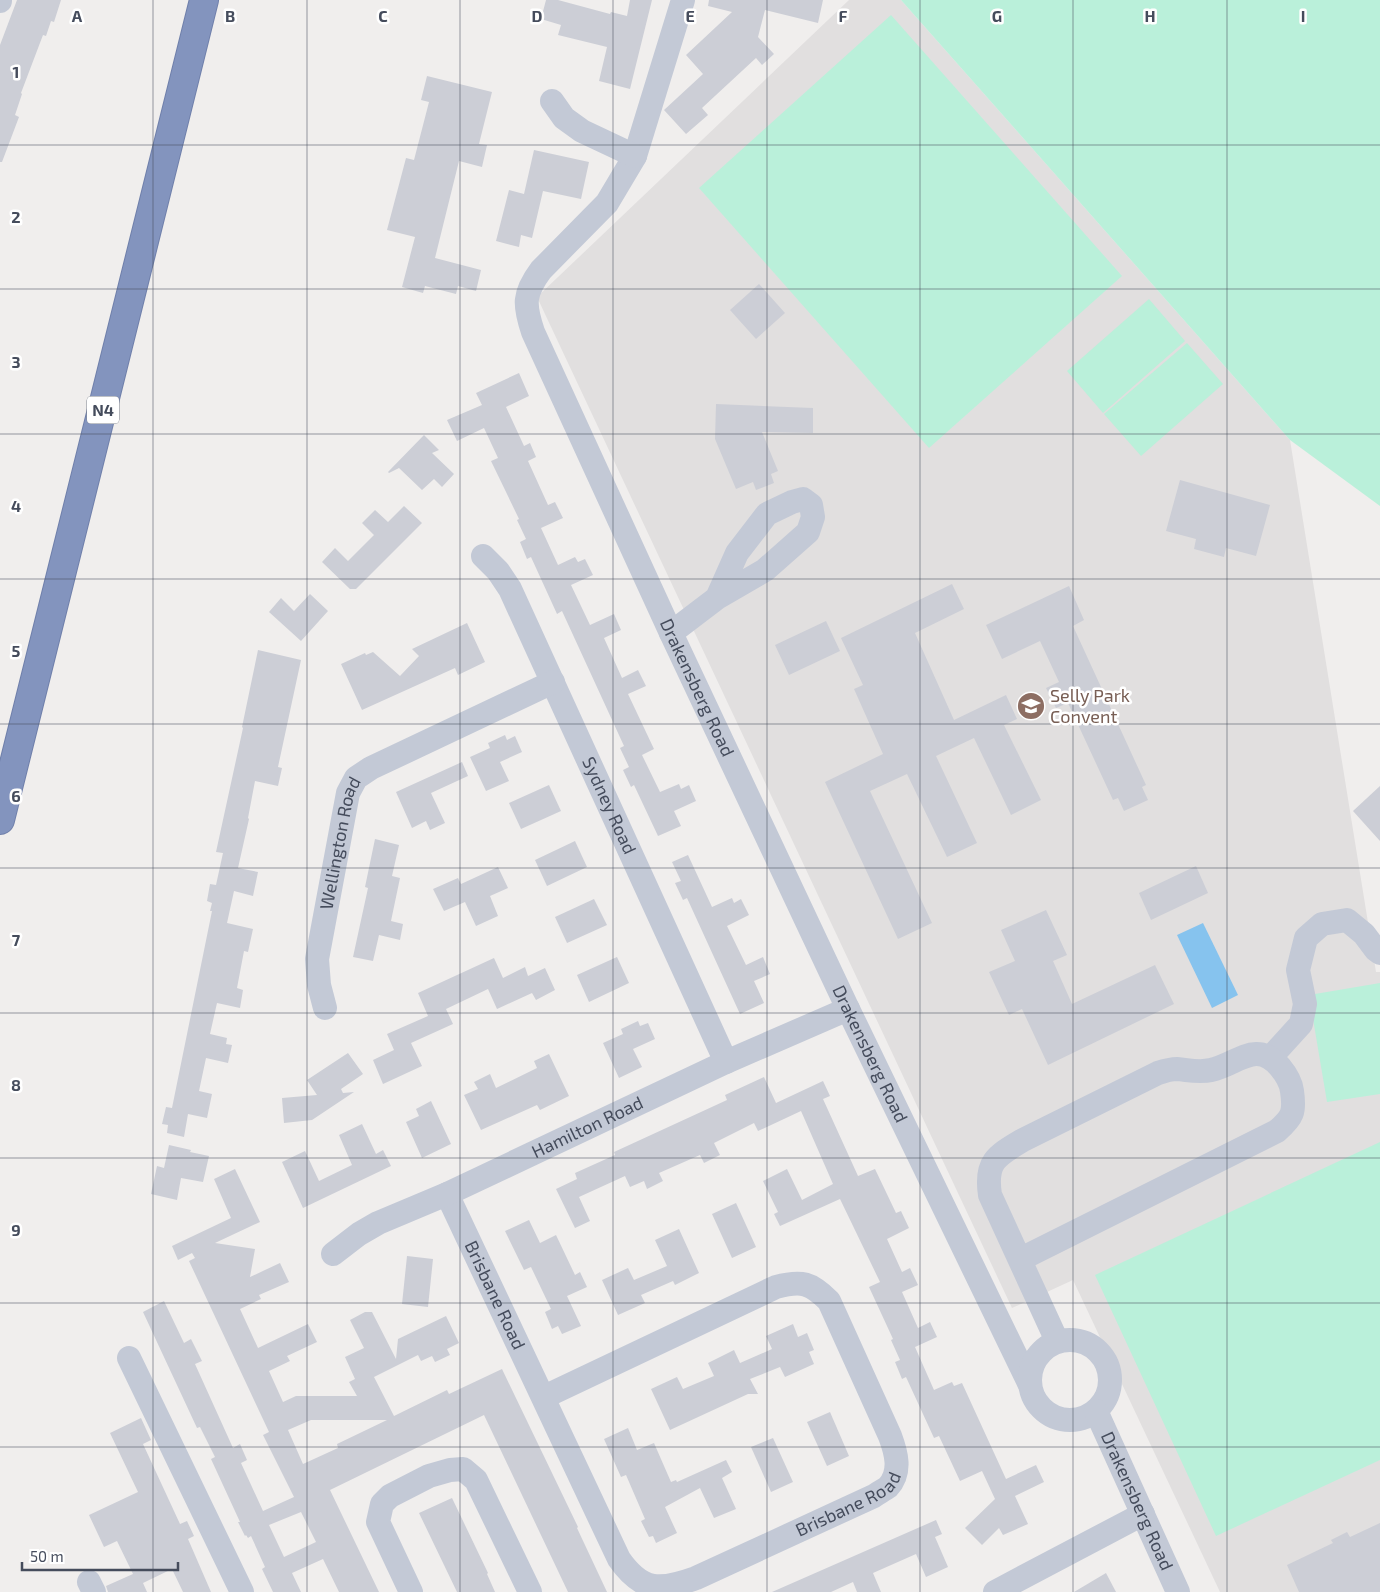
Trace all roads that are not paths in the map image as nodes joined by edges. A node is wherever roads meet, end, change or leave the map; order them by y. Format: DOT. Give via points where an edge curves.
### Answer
graph roads {
  1 [pos="204,0"];
  2 [pos="683,0"];
  3 [pos="552,101"];
  4 [pos="635,156"];
  5 [pos="483,556"];
  6 [pos="717,598"];
  7 [pos="671,633"];
  8 [pos="553,682"];
  9 [pos="0,820"];
  10 [pos="1380,953"];
  11 [pos="325,1008"];
  12 [pos="848,1009"];
  13 [pos="1271,1057"];
  14 [pos="726,1062"];
  15 [pos="447,1194"];
  16 [pos="333,1254"];
  17 [pos="1020,1259"];
  18 [pos="1057,1341"];
  19 [pos="129,1358"];
  20 [pos="1030,1383"];
  21 [pos="544,1396"];
  22 [pos="1096,1411"];
  23 [pos="1143,1514"];
  24 [pos="242,1592"];
  25 [pos="411,1592"];
  26 [pos="530,1592"];
  27 [pos="995,1592"];
  28 [pos="1178,1592"];
  1 -- 9 [label="highway, N4"];
  2 -- 4 [label="street, Drakensberg Road"];
  3 -- 4 [label="street" via="564,118 582,131"];
  4 -- 7 [label="street, Drakensberg Road" via="607,203 532,282 526,297 526,311"];
  5 -- 8 [label="street, Sydney Road" via="510,589"];
  6 -- 7 [label="street"];
  7 -- 12 [label="street, Drakensberg Road"];
  8 -- 11 [label="street, Wellington Road" via="356,778 348,793 317,959"];
  8 -- 14 [label="street, Sydney Road"];
  10 -- 13 [label="street" via="1347,920 1322,924 1306,938 1298,970 1305,1004 1301,1024"];
  12 -- 14 [label="street, Hamilton Road"];
  12 -- 20 [label="street, Drakensberg Road"];
  13 -- 17 [label="street" via="1283,1070 1291,1087 1294,1106 1289,1121 1277,1130"];
  13 -- 17 [label="street" via="1257,1053 1212,1070 1192,1072 1176,1069 1158,1073 1005,1151 990,1168 990,1195"];
  14 -- 15 [label="street, Hamilton Road"];
  15 -- 16 [label="street, Hamilton Road" via="378,1223"];
  15 -- 21 [label="street, Brisbane Road"];
  17 -- 18 [label="street"];
  18 -- 20 [label="street" via="1045,1347 1036,1358 1030,1371"];
  18 -- 22 [label="street" via="1069,1338 1082,1340 1102,1354 1108,1365 1109,1390"];
  19 -- 24 [label="street"];
  20 -- 22 [label="street" via="1039,1406 1060,1419 1085,1418"];
  21 -- 21 [label="street, Brisbane Road" via="619,1559 635,1579 658,1588 696,1578 874,1496 888,1487 897,1466 890,1436 829,1301 816,1288 802,1284 776,1287"];
  22 -- 23 [label="street, Drakensberg Road"];
  23 -- 27 [label="street"];
  23 -- 28 [label="street, Drakensberg Road"];
  25 -- 26 [label="street" via="378,1522 382,1504 390,1496 429,1476 463,1469 476,1480"];
}
